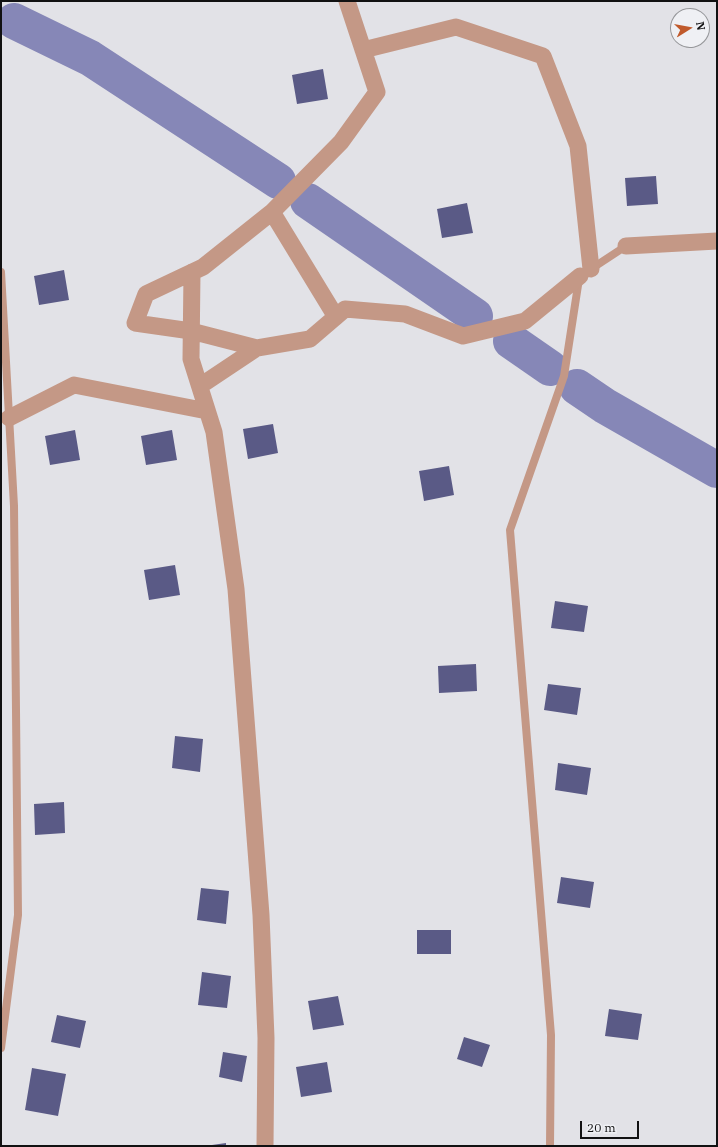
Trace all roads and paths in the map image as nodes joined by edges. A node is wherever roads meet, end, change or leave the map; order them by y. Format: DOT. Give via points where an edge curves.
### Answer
graph roads {
  1 [pos="347,1"];
  2 [pos="363,50"];
  3 [pos="272,212"];
  4 [pos="717,241"];
  5 [pos="626,246"];
  6 [pos="1,272"];
  7 [pos="192,272"];
  8 [pos="585,272"];
  9 [pos="336,317"];
  10 [pos="191,331"];
  11 [pos="257,348"];
  12 [pos="200,386"];
  13 [pos="207,411"];
  14 [pos="9,418"];
  15 [pos="1,1048"];
  16 [pos="265,1146"];
  17 [pos="550,1146"];
  1 -- 2 [label="street"];
  2 -- 3 [label="street" via="377,92 341,142"];
  2 -- 8 [label="street" via="456,27 543,56 578,146"];
  3 -- 7 [label="street" via="203,267"];
  3 -- 9 [label="street"];
  4 -- 5 [label="street"];
  5 -- 8 [label="lane"];
  6 -- 14 [label="lane"];
  7 -- 10 [label="street"];
  7 -- 10 [label="street" via="146,294 135,323"];
  8 -- 9 [label="street" via="526,321 463,336 405,314 345,309"];
  8 -- 17 [label="lane" via="564,376 510,530 551,1035"];
  9 -- 11 [label="street" via="310,339"];
  10 -- 11 [label="street"];
  10 -- 12 [label="street" via="191,359"];
  11 -- 12 [label="street"];
  12 -- 13 [label="street"];
  13 -- 14 [label="street" via="74,385"];
  13 -- 16 [label="street" via="214,432 237,605 261,915 266,1038"];
  14 -- 15 [label="lane" via="14,506 18,915"];
}
